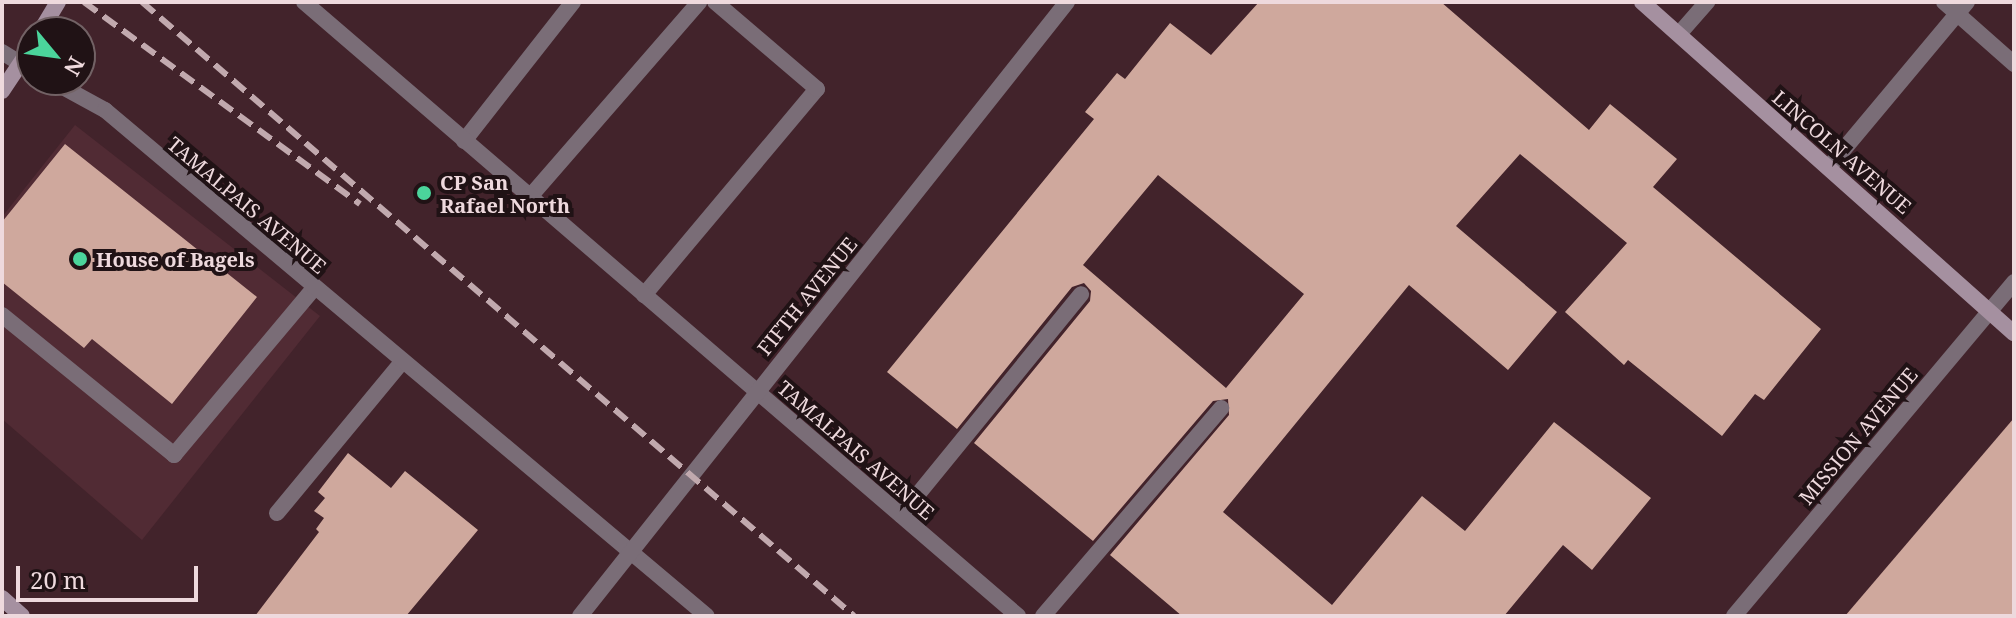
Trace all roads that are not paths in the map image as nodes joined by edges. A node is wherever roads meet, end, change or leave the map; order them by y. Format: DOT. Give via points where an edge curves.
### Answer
graph roads {
  1 [pos="304,2"];
  2 [pos="573,2"];
  3 [pos="699,2"];
  4 [pos="715,2"];
  5 [pos="1067,2"];
  6 [pos="1642,2"];
  7 [pos="1707,2"];
  8 [pos="1944,2"];
  9 [pos="1962,8"];
  10 [pos="1679,34"];
  11 [pos="2014,64"];
  12 [pos="79,96"];
  13 [pos="464,141"];
  14 [pos="1829,167"];
  15 [pos="528,199"];
  16 [pos="2014,282"];
  17 [pos="314,288"];
  18 [pos="1081,294"];
  19 [pos="644,295"];
  20 [pos="1990,309"];
  21 [pos="2,315"];
  22 [pos="2014,333"];
  23 [pos="402,362"];
  24 [pos="757,391"];
  25 [pos="1221,408"];
  26 [pos="277,513"];
  27 [pos="901,515"];
  28 [pos="631,551"];
  29 [pos="2,598"];
  30 [pos="22,616"];
  31 [pos="580,616"];
  32 [pos="707,616"];
  33 [pos="1018,616"];
  34 [pos="1043,616"];
  35 [pos="1734,616"];
  1 -- 13 [label="street, TAMALPAIS AVENUE"];
  2 -- 13 [label="street"];
  3 -- 15 [label="street"];
  4 -- 19 [label="street" via="817,89"];
  5 -- 24 [label="street, FIFTH AVENUE"];
  6 -- 10 [label="main road, LINCOLN AVENUE"];
  7 -- 10 [label="street"];
  8 -- 9 [label="street"];
  9 -- 11 [label="street"];
  9 -- 14 [label="street"];
  10 -- 14 [label="main road, LINCOLN AVENUE"];
  12 -- 17 [label="street, TAMALPAIS AVENUE" via="105,110"];
  13 -- 15 [label="street, TAMALPAIS AVENUE"];
  14 -- 20 [label="main road, LINCOLN AVENUE"];
  15 -- 19 [label="street, TAMALPAIS AVENUE"];
  16 -- 20 [label="street, MISSION AVENUE"];
  17 -- 21 [label="street" via="174,455"];
  17 -- 23 [label="street, TAMALPAIS AVENUE"];
  18 -- 27 [label="street"];
  19 -- 24 [label="street, TAMALPAIS AVENUE"];
  20 -- 22 [label="main road, LINCOLN AVENUE"];
  20 -- 35 [label="street, MISSION AVENUE"];
  23 -- 26 [label="street"];
  23 -- 28 [label="street, TAMALPAIS AVENUE"];
  24 -- 27 [label="street, TAMALPAIS AVENUE"];
  24 -- 28 [label="street, FIFTH AVENUE"];
  25 -- 34 [label="street"];
  27 -- 33 [label="street, TAMALPAIS AVENUE"];
  28 -- 31 [label="street, FIFTH AVENUE"];
  28 -- 32 [label="street, TAMALPAIS AVENUE"];
  29 -- 30 [label="main road"];
}
